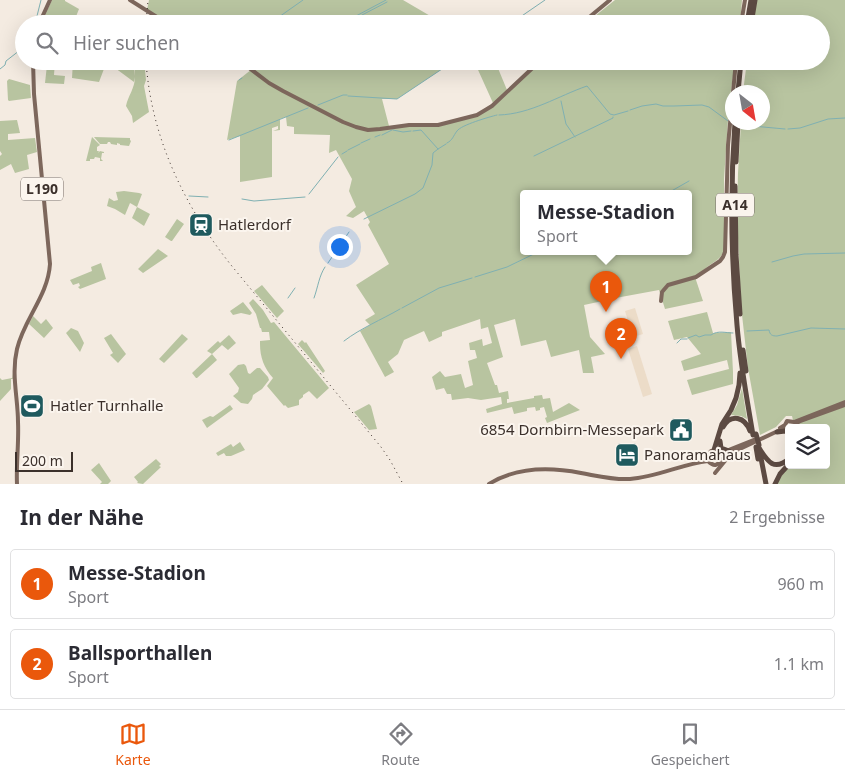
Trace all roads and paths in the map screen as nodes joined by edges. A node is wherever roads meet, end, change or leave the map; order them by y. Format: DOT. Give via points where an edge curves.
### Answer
graph roads {
  1 [pos="50,0"];
  2 [pos="130,0"];
  3 [pos="610,0"];
  4 [pos="745,0"];
  5 [pos="753,0"];
  6 [pos="42,15"];
  7 [pos="154,15"];
  8 [pos="592,15"];
  9 [pos="742,15"];
  10 [pos="750,15"];
  11 [pos="33,70"];
  12 [pos="252,70"];
  13 [pos="530,70"];
  14 [pos="736,70"];
  15 [pos="742,70"];
  16 [pos="735,85"];
  17 [pos="740,85"];
  18 [pos="733,130"];
  19 [pos="733,143"];
  20 [pos="735,267"];
  21 [pos="661,300"];
  22 [pos="741,360"];
  23 [pos="845,403"];
  24 [pos="802,420"];
  25 [pos="723,424"];
  26 [pos="795,424"];
  27 [pos="785,429"];
  28 [pos="775,431"];
  29 [pos="785,431"];
  30 [pos="755,434"];
  31 [pos="720,441"];
  32 [pos="758,447"];
  33 [pos="731,452"];
  34 [pos="719,453"];
  35 [pos="708,458"];
  36 [pos="785,462"];
  37 [pos="785,468"];
  38 [pos="715,473"];
  39 [pos="18,484"];
  40 [pos="489,484"];
  41 [pos="765,484"];
  42 [pos="775,484"];
  1 -- 6 [label="main road"];
  2 -- 7 [label="main road"];
  3 -- 8 [label="main road"];
  4 -- 9 [label="main road"];
  5 -- 10 [label="highway"];
  11 -- 39 [label="main road, L190" via="50,262 47,281 24,330 15,359"];
  12 -- 13 [label="main road" via="283,91 343,122 364,129 415,124 438,126 474,116 489,108"];
  14 -- 16 [label="main road"];
  15 -- 17 [label="highway"];
  18 -- 19 [label="highway, A14"];
  19 -- 20 [label="highway, A14"];
  19 -- 21 [label="main road" via="723,257 696,277 668,285 662,290"];
  20 -- 22 [label="highway, A14"];
  20 -- 30 [label="highway, A14"];
  22 -- 25 [label="highway" via="737,396"];
  22 -- 30 [label="highway, A14"];
  23 -- 24 [label="main road"];
  24 -- 26 [label="main road"];
  24 -- 28 [label="main road" via="786,419"];
  25 -- 30 [label="highway" via="731,419 740,419"];
  25 -- 31 [label="highway"];
  25 -- 34 [label="highway"];
  27 -- 28 [label="main road"];
  28 -- 29 [label="highway"];
  28 -- 33 [label="main road"];
  30 -- 32 [label="highway, A14, bridge"];
  31 -- 33 [label="highway" via="721,448"];
  31 -- 34 [label="highway"];
  32 -- 36 [label="highway" via="770,463"];
  32 -- 41 [label="highway, A14"];
  33 -- 34 [label="main road"];
  33 -- 38 [label="main road"];
  34 -- 35 [label="main road" via="710,452"];
  34 -- 35 [label="main road" via="721,462 716,465"];
  35 -- 40 [label="main road" via="634,479 538,469 511,474"];
  37 -- 42 [label="highway"];
}
